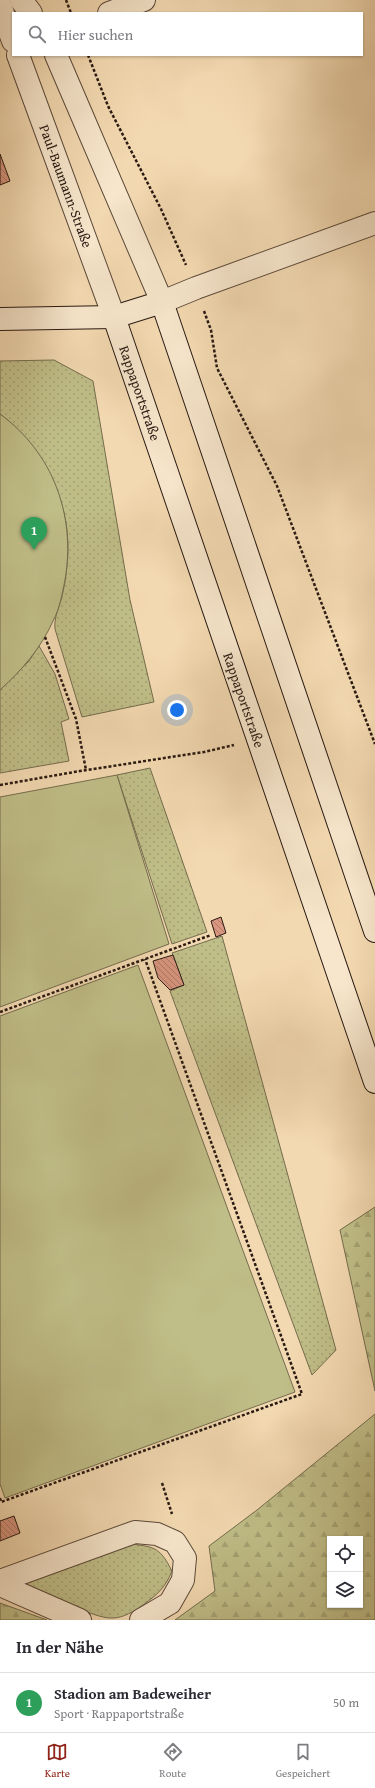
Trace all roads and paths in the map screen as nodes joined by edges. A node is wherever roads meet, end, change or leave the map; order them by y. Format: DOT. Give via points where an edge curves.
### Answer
graph roads {
  1 [pos="21,0"];
  2 [pos="66,0"];
  3 [pos="144,0"];
  4 [pos="0,5"];
  5 [pos="30,12"];
  6 [pos="71,12"];
  7 [pos="112,12"];
  8 [pos="12,38"];
  9 [pos="18,56"];
  10 [pos="56,56"];
  11 [pos="88,56"];
  12 [pos="375,223"];
  13 [pos="196,288"];
  14 [pos="162,302"];
  15 [pos="114,317"];
  16 [pos="0,320"];
  17 [pos="45,637"];
  18 [pos="258,740"];
  19 [pos="375,744"];
  20 [pos="86,770"];
  21 [pos="0,785"];
  22 [pos="375,932"];
  23 [pos="211,935"];
  24 [pos="145,959"];
  25 [pos="0,1012"];
  26 [pos="375,1082"];
  27 [pos="0,1498"];
  28 [pos="0,1581"];
  29 [pos="0,1585"];
  30 [pos="80,1620"];
  31 [pos="141,1620"];
  1 -- 5 [label="main road"];
  2 -- 6 [label="path"];
  3 -- 7 [label="main road"];
  4 -- 8 [label="main road"];
  9 -- 15 [label="main road, Paul-Baumann-Straße"];
  10 -- 14 [label="main road"];
  11 -- 13 [label="path" via="108,106 161,209"];
  12 -- 13 [label="main road"];
  13 -- 14 [label="main road"];
  13 -- 19 [label="path" via="211,330 217,368 277,486"];
  14 -- 15 [label="main road"];
  14 -- 22 [label="main road"];
  15 -- 16 [label="main road"];
  15 -- 18 [label="main road, Rappaportstraße"];
  17 -- 20 [label="path" via="76,719"];
  18 -- 20 [label="path" via="204,752"];
  18 -- 26 [label="main road, Rappaportstraße"];
  20 -- 21 [label="path"];
  23 -- 24 [label="path"];
  24 -- 25 [label="path"];
  24 -- 27 [label="path" via="302,1394 1,1502"];
  28 -- 31 [label="main road" via="135,1532 157,1534 175,1542 186,1558 183,1580 170,1603"];
  29 -- 30 [label="main road"];
}
